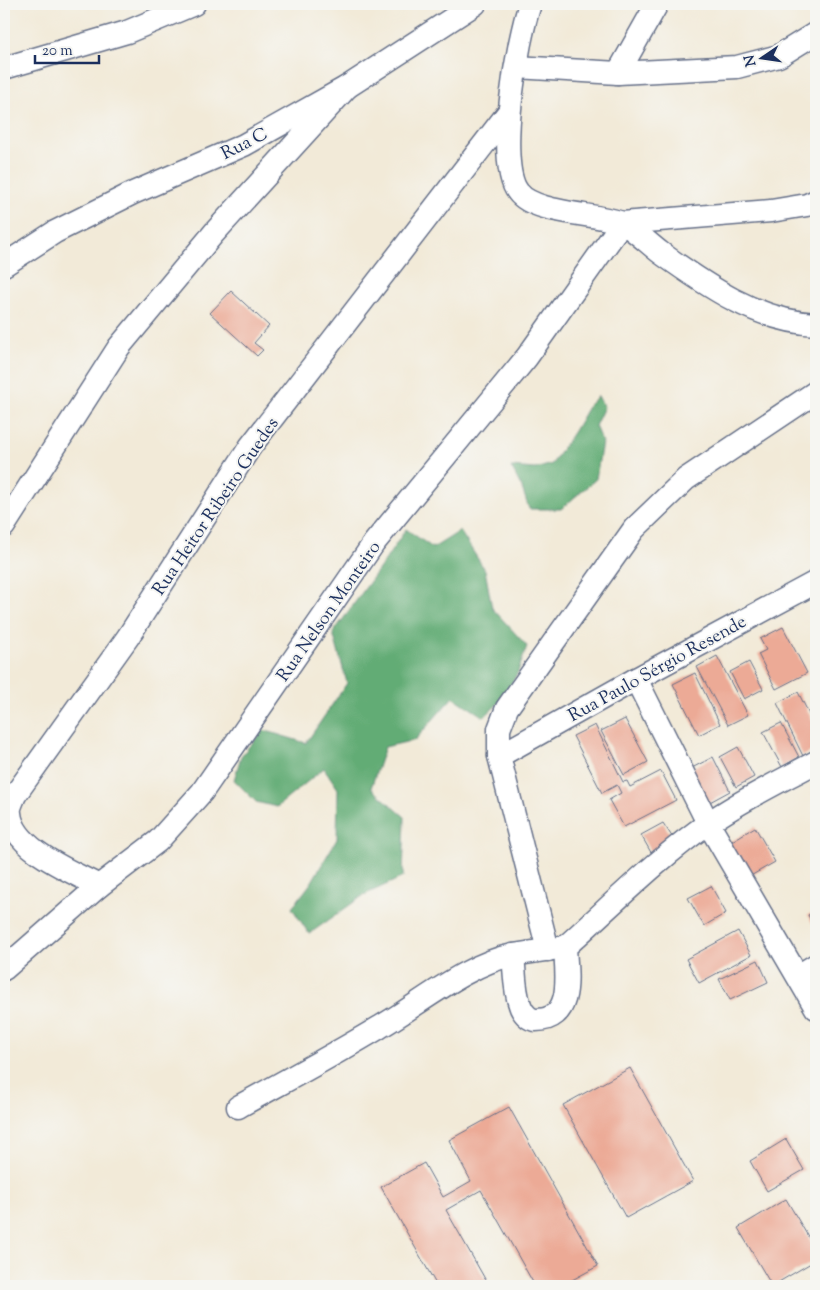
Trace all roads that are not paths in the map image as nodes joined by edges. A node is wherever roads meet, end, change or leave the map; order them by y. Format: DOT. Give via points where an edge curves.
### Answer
graph roads {
  1 [pos="194,4"];
  2 [pos="476,4"];
  3 [pos="530,4"];
  4 [pos="657,4"];
  5 [pos="816,33"];
  6 [pos="516,67"];
  7 [pos="4,68"];
  8 [pos="618,73"];
  9 [pos="347,87"];
  10 [pos="508,113"];
  11 [pos="816,201"];
  12 [pos="622,223"];
  13 [pos="4,265"];
  14 [pos="816,324"];
  15 [pos="816,392"];
  16 [pos="4,526"];
  17 [pos="816,582"];
  18 [pos="636,678"];
  19 [pos="499,756"];
  20 [pos="816,762"];
  21 [pos="708,823"];
  22 [pos="99,886"];
  23 [pos="557,948"];
  24 [pos="513,955"];
  25 [pos="4,969"];
  26 [pos="807,970"];
  27 [pos="816,1008"];
  28 [pos="238,1107"];
  1 -- 7 [label="street" via="127,32"];
  2 -- 9 [label="street, Rua C"];
  3 -- 6 [label="street"];
  4 -- 8 [label="street"];
  5 -- 8 [label="street" via="779,56 737,67"];
  6 -- 8 [label="street"];
  6 -- 10 [label="street"];
  9 -- 13 [label="street, Rua C" via="244,145 133,193 55,232"];
  9 -- 16 [label="street" via="214,233 119,347"];
  10 -- 12 [label="street" via="510,172 518,193 534,204"];
  10 -- 22 [label="street, Rua Heitor Ribeiro Guedes" via="250,447 128,638 15,795 9,811 21,839 31,849"];
  11 -- 12 [label="street" via="807,206 771,212"];
  12 -- 14 [label="street" via="707,285 764,314"];
  12 -- 22 [label="street, Rua Nelson Monteiro" via="528,357 374,543 202,792 158,842"];
  15 -- 19 [label="street" via="686,479 634,529 507,708 499,728"];
  17 -- 18 [label="street, Rua Paulo Sérgio Resende"];
  18 -- 19 [label="street, Rua Paulo Sérgio Resende"];
  18 -- 21 [label="street"];
  19 -- 23 [label="street"];
  20 -- 21 [label="street"];
  21 -- 23 [label="street"];
  21 -- 26 [label="street"];
  22 -- 25 [label="street, Rua Nelson Monteiro"];
  23 -- 24 [label="street"];
  23 -- 24 [label="street" via="567,985 565,1000 557,1013 544,1019 533,1020 519,1004"];
  24 -- 28 [label="street" via="496,958 461,976 381,1027"];
  26 -- 27 [label="street"];
}
